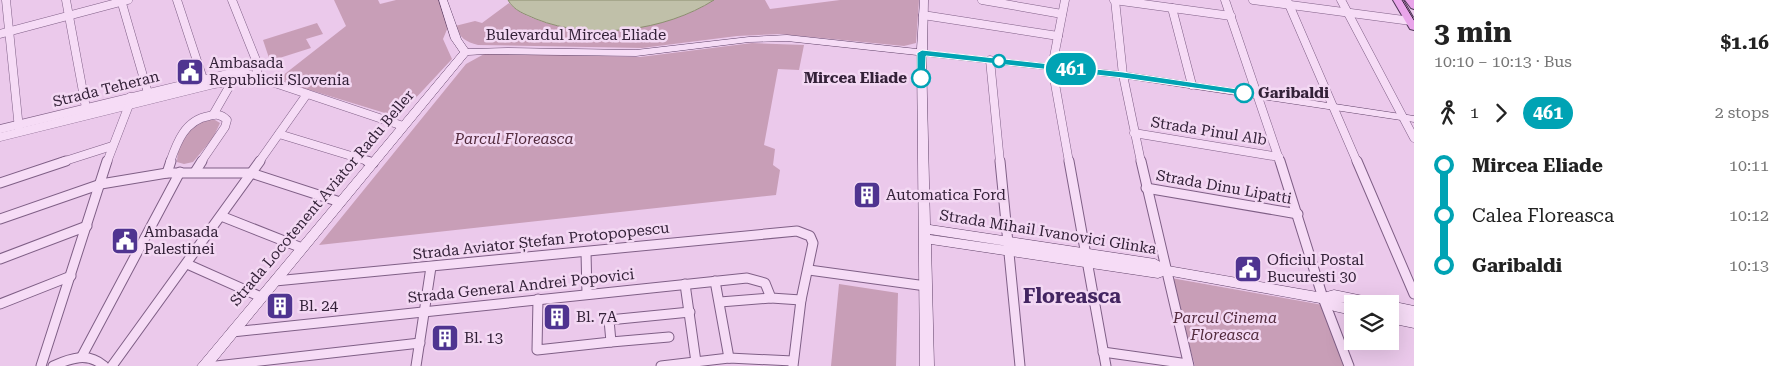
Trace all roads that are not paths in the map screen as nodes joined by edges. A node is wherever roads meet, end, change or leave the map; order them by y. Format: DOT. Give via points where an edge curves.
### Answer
graph roads {
  1 [pos="6,0"];
  2 [pos="66,0"];
  3 [pos="110,0"];
  4 [pos="177,0"];
  5 [pos="232,0"];
  6 [pos="443,0"];
  7 [pos="924,0"];
  8 [pos="982,0"];
  9 [pos="1065,0"];
  10 [pos="1115,0"];
  11 [pos="1225,0"];
  12 [pos="1253,0"];
  13 [pos="1341,0"];
  14 [pos="1398,0"];
  15 [pos="1410,0"];
  16 [pos="123,1"];
  17 [pos="1288,2"];
  18 [pos="1414,6"];
  19 [pos="1172,8"];
  20 [pos="68,13"];
  21 [pos="1348,13"];
  22 [pos="1062,14"];
  23 [pos="923,15"];
  24 [pos="1231,16"];
  25 [pos="1412,24"];
  26 [pos="0,29"];
  27 [pos="10,29"];
  28 [pos="0,34"];
  29 [pos="1058,36"];
  30 [pos="894,50"];
  31 [pos="465,52"];
  32 [pos="922,53"];
  33 [pos="990,60"];
  34 [pos="1052,67"];
  35 [pos="921,74"];
  36 [pos="1123,75"];
  37 [pos="256,77"];
  38 [pos="203,79"];
  39 [pos="232,80"];
  40 [pos="1192,85"];
  41 [pos="148,93"];
  42 [pos="307,94"];
  43 [pos="1257,95"];
  44 [pos="129,101"];
  45 [pos="1334,106"];
  46 [pos="86,108"];
  47 [pos="213,115"];
  48 [pos="1409,118"];
  49 [pos="404,126"];
  50 [pos="19,128"];
  51 [pos="0,129"];
  52 [pos="1134,133"];
  53 [pos="279,134"];
  54 [pos="0,137"];
  55 [pos="1414,138"];
  56 [pos="112,146"];
  57 [pos="1279,157"];
  58 [pos="373,163"];
  59 [pos="167,172"];
  60 [pos="180,172"];
  61 [pos="195,172"];
  62 [pos="252,173"];
  63 [pos="0,183"];
  64 [pos="101,184"];
  65 [pos="1146,188"];
  66 [pos="340,202"];
  67 [pos="1298,214"];
  68 [pos="221,216"];
  69 [pos="0,219"];
  70 [pos="87,226"];
  71 [pos="925,234"];
  72 [pos="1007,246"];
  73 [pos="302,248"];
  74 [pos="586,252"];
  75 [pos="1085,258"];
  76 [pos="0,259"];
  77 [pos="187,264"];
  78 [pos="431,267"];
  79 [pos="809,270"];
  80 [pos="1165,270"];
  81 [pos="71,276"];
  82 [pos="274,281"];
  83 [pos="715,281"];
  84 [pos="685,284"];
  85 [pos="926,286"];
  86 [pos="586,294"];
  87 [pos="1414,294"];
  88 [pos="261,297"];
  89 [pos="1344,297"];
  90 [pos="771,298"];
  91 [pos="1323,298"];
  92 [pos="538,299"];
  93 [pos="801,300"];
  94 [pos="720,302"];
  95 [pos="0,304"];
  96 [pos="1344,308"];
  97 [pos="1399,308"];
  98 [pos="1414,311"];
  99 [pos="425,312"];
  100 [pos="690,312"];
  101 [pos="1399,319"];
  102 [pos="1414,322"];
  103 [pos="232,332"];
  104 [pos="669,337"];
  105 [pos="611,342"];
  106 [pos="420,343"];
  107 [pos="1103,352"];
  108 [pos="82,356"];
  109 [pos="729,358"];
  110 [pos="696,362"];
  111 [pos="793,364"];
  112 [pos="1189,365"];
  113 [pos="41,366"];
  114 [pos="53,366"];
  115 [pos="104,366"];
  116 [pos="112,366"];
  117 [pos="204,366"];
  118 [pos="216,366"];
  119 [pos="416,366"];
  120 [pos="661,366"];
  121 [pos="667,366"];
  122 [pos="927,366"];
  123 [pos="1020,366"];
  124 [pos="1106,366"];
  125 [pos="1350,366"];
  1 -- 27 [label="street"];
  2 -- 20 [label="street"];
  3 -- 20 [label="street"];
  4 -- 38 [label="street"];
  5 -- 37 [label="street" via="258,65"];
  6 -- 31 [label="street, Bulevardul Mircea Eliade" via="456,39"];
  7 -- 23 [label="street"];
  8 -- 22 [label="street"];
  9 -- 22 [label="street"];
  10 -- 19 [label="street"];
  10 -- 36 [label="street"];
  11 -- 24 [label="street"];
  12 -- 17 [label="street"];
  13 -- 21 [label="street"];
  14 -- 25 [label="main road"];
  15 -- 18 [label="main road"];
  16 -- 20 [label="street"];
  16 -- 41 [label="street"];
  17 -- 21 [label="street"];
  17 -- 45 [label="street"];
  19 -- 24 [label="street"];
  19 -- 40 [label="street"];
  20 -- 27 [label="street"];
  20 -- 46 [label="street"];
  21 -- 25 [label="street"];
  21 -- 48 [label="street"];
  22 -- 29 [label="street"];
  23 -- 29 [label="street"];
  23 -- 32 [label="street"];
  24 -- 43 [label="street"];
  26 -- 27 [label="street"];
  27 -- 28 [label="street"];
  27 -- 50 [label="street"];
  29 -- 34 [label="street"];
  30 -- 31 [label="street, Bulevardul Mircea Eliade" via="767,38 633,53 489,49"];
  30 -- 32 [label="street, Bulevardul Mircea Eliade"];
  30 -- 35 [label="street" via="909,59"];
  31 -- 49 [label="street, Strada Locotenent Aviator Radu Beller"];
  32 -- 33 [label="street, Bulevardul Mircea Eliade"];
  32 -- 35 [label="street"];
  33 -- 34 [label="street, Bulevardul Mircea Eliade"];
  33 -- 72 [label="street"];
  34 -- 36 [label="street, Bulevardul Mircea Eliade"];
  34 -- 75 [label="street"];
  35 -- 71 [label="street"];
  36 -- 40 [label="street, Bulevardul Mircea Eliade"];
  36 -- 52 [label="street"];
  37 -- 38 [label="street, Strada Teheran" via="236,72"];
  37 -- 39 [label="street, Strada Teheran"];
  37 -- 42 [label="street"];
  38 -- 41 [label="street, Strada Teheran"];
  39 -- 44 [label="street, Strada Teheran"];
  39 -- 47 [label="street"];
  40 -- 43 [label="street, Bulevardul Mircea Eliade"];
  41 -- 44 [label="street, Strada Teheran"];
  42 -- 49 [label="street"];
  42 -- 53 [label="street"];
  43 -- 45 [label="street, Bulevardul Mircea Eliade"];
  43 -- 57 [label="street"];
  44 -- 46 [label="street, Strada Teheran"];
  44 -- 50 [label="street, Strada Teheran"];
  44 -- 56 [label="street"];
  45 -- 48 [label="street, Bulevardul Mircea Eliade"];
  45 -- 87 [label="street"];
  46 -- 50 [label="street, Strada Teheran"];
  47 -- 59 [label="street" via="200,118 185,129"];
  47 -- 61 [label="street" via="225,117 226,123"];
  48 -- 55 [label="street"];
  49 -- 58 [label="street, Strada Locotenent Aviator Radu Beller"];
  50 -- 51 [label="street, Strada Teheran"];
  50 -- 54 [label="street, Strada Teheran"];
  52 -- 57 [label="street, Strada Pinul Alb"];
  52 -- 65 [label="street"];
  53 -- 58 [label="street"];
  53 -- 62 [label="street"];
  56 -- 63 [label="street"];
  56 -- 64 [label="street"];
  57 -- 67 [label="street"];
  58 -- 66 [label="street, Strada Locotenent Aviator Radu Beller"];
  59 -- 60 [label="street"];
  59 -- 64 [label="street"];
  60 -- 61 [label="street"];
  60 -- 108 [label="street"];
  61 -- 62 [label="street"];
  62 -- 66 [label="street"];
  62 -- 68 [label="street"];
  64 -- 69 [label="street"];
  64 -- 70 [label="street"];
  65 -- 67 [label="street, Strada Dinu Lipatti"];
  65 -- 80 [label="street"];
  66 -- 73 [label="street, Strada Locotenent Aviator Radu Beller"];
  67 -- 91 [label="street"];
  68 -- 73 [label="street"];
  68 -- 77 [label="street"];
  70 -- 76 [label="street"];
  70 -- 81 [label="street"];
  71 -- 72 [label="street, Strada Mihail Ivanovici Glinka"];
  71 -- 85 [label="street"];
  72 -- 75 [label="street, Strada Mihail Ivanovici Glinka"];
  72 -- 123 [label="street"];
  73 -- 82 [label="street, Strada Locotenent Aviator Radu Beller"];
  74 -- 78 [label="street, Strada Aviator Ștefan Protopopescu"];
  74 -- 79 [label="street, Strada Aviator Ștefan Protopopescu" via="797,231 810,236 813,243"];
  74 -- 86 [label="street"];
  75 -- 80 [label="street, Strada Mihail Ivanovici Glinka" via="1158,273"];
  75 -- 107 [label="street"];
  77 -- 88 [label="street"];
  77 -- 116 [label="street"];
  78 -- 82 [label="street, Strada Aviator Ștefan Protopopescu"];
  78 -- 99 [label="street"];
  79 -- 85 [label="street"];
  79 -- 93 [label="street"];
  80 -- 91 [label="street, Strada Mihail Ivanovici Glinka"];
  80 -- 112 [label="street"];
  81 -- 95 [label="street"];
  81 -- 113 [label="street"];
  82 -- 88 [label="street, Strada Locotenent Aviator Radu Beller"];
  83 -- 84 [label="street, Strada General Andrei Popovici"];
  83 -- 90 [label="street, Strada General Andrei Popovici" via="748,278 761,281 768,287"];
  83 -- 94 [label="street"];
  84 -- 86 [label="street, Strada General Andrei Popovici"];
  84 -- 100 [label="street"];
  85 -- 122 [label="street"];
  86 -- 92 [label="street, Strada General Andrei Popovici"];
  88 -- 103 [label="street, Strada Locotenent Aviator Radu Beller"];
  89 -- 91 [label="street, Strada Mihail Ivanovici Glinka"];
  90 -- 93 [label="street"];
  90 -- 94 [label="street"];
  91 -- 96 [label="street, Strada Mihail Ivanovici Glinka"];
  91 -- 125 [label="street"];
  92 -- 99 [label="street, Strada General Andrei Popovici"];
  92 -- 105 [label="street" via="537,350"];
  93 -- 111 [label="street"];
  94 -- 109 [label="street"];
  97 -- 98 [label="street"];
  99 -- 103 [label="street, Strada General Andrei Popovici"];
  99 -- 106 [label="street"];
  100 -- 105 [label="street" via="609,320"];
  100 -- 110 [label="street"];
  101 -- 102 [label="street"];
  103 -- 117 [label="street, Strada Locotenent Aviator Radu Beller"];
  104 -- 105 [label="street"];
  106 -- 118 [label="street"];
  106 -- 119 [label="street"];
  107 -- 112 [label="street"];
  107 -- 124 [label="street"];
  108 -- 114 [label="street"];
  108 -- 115 [label="street" via="97,359"];
  109 -- 110 [label="street"];
  109 -- 111 [label="street"];
  110 -- 121 [label="street"];
  120 -- 121 [label="street"];
}
